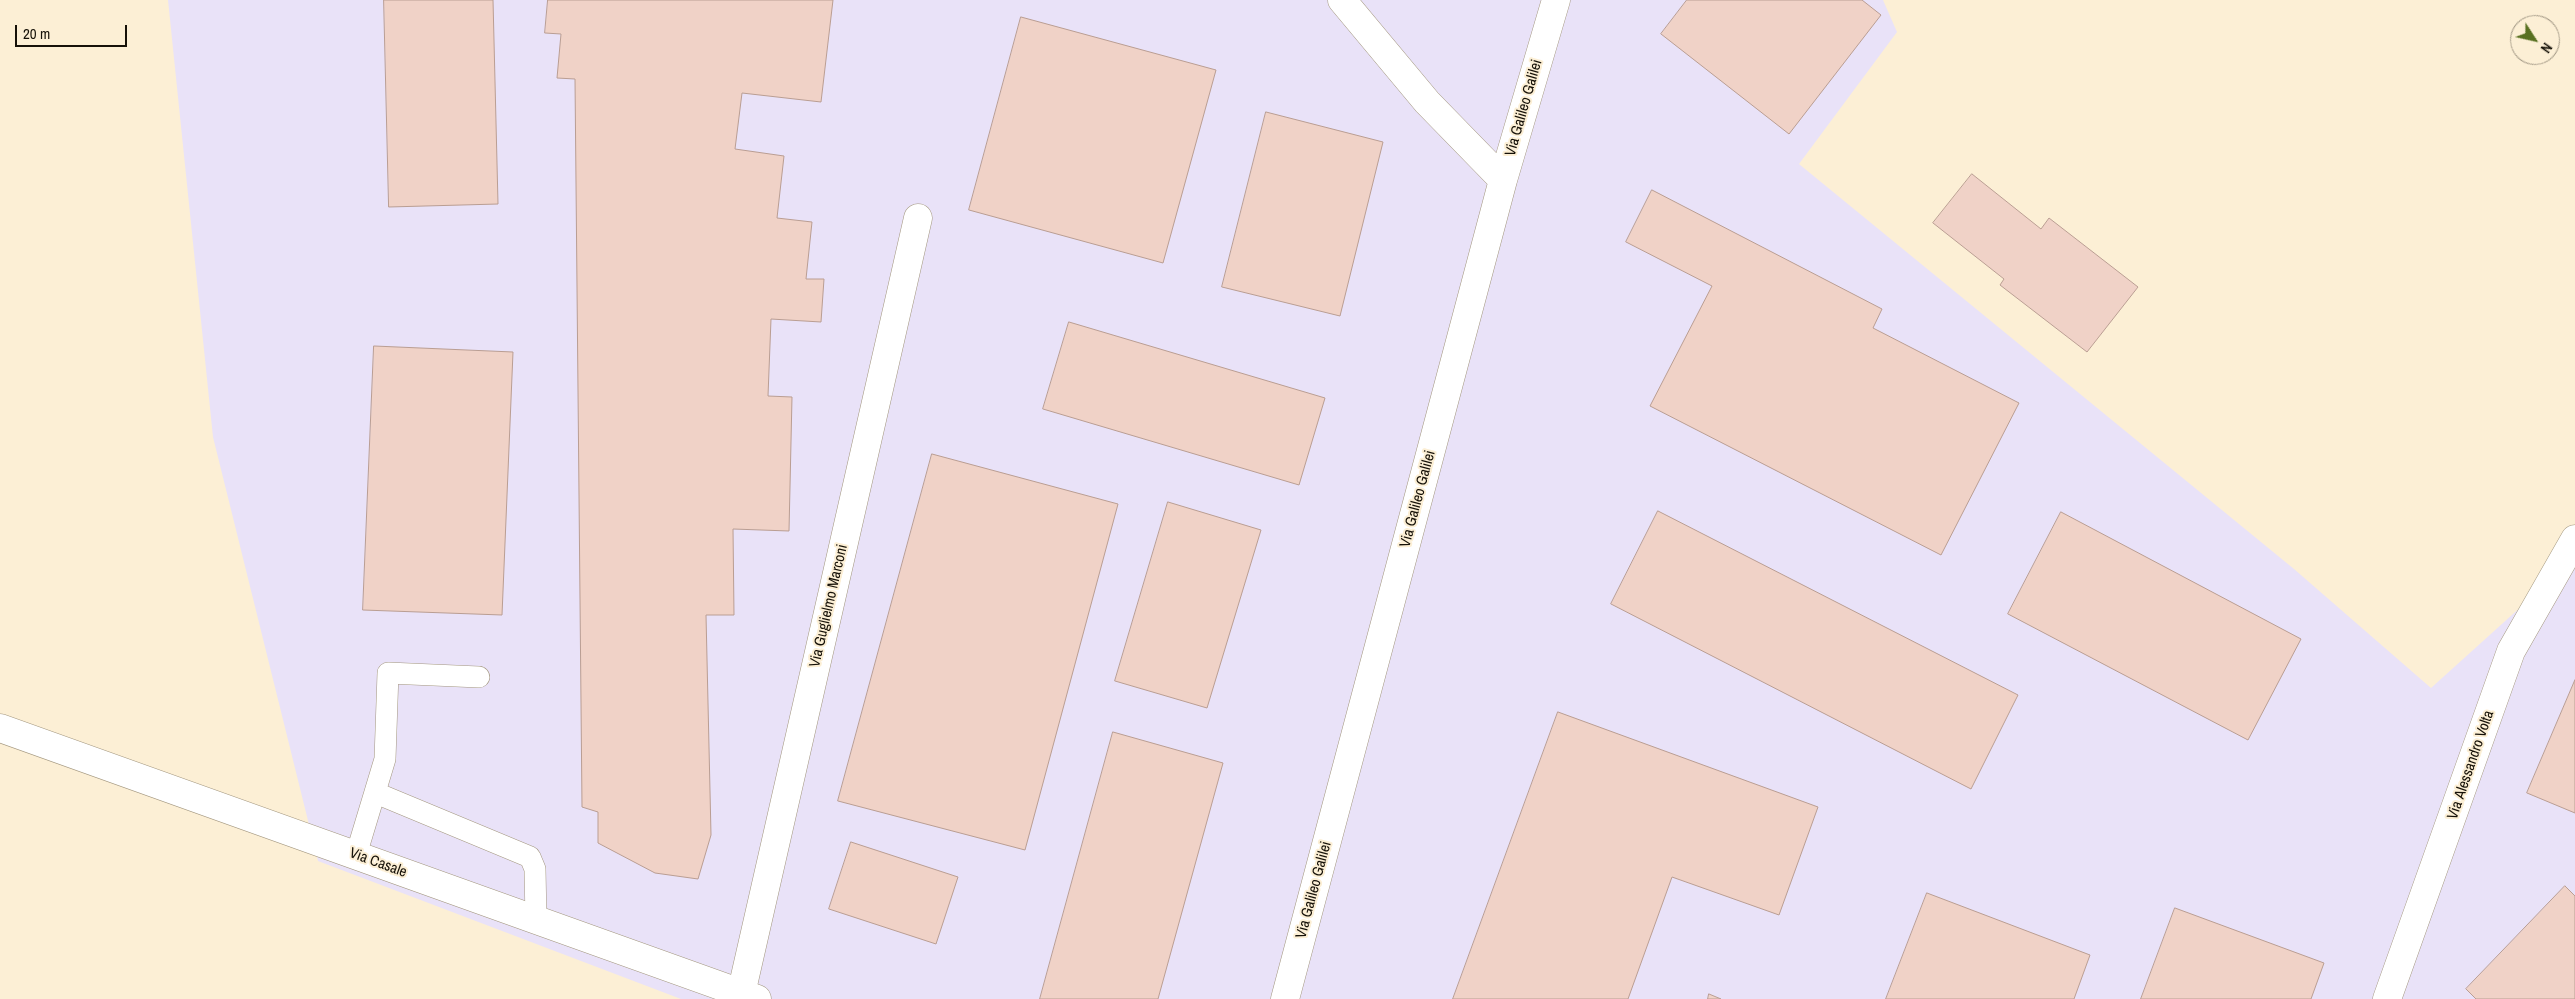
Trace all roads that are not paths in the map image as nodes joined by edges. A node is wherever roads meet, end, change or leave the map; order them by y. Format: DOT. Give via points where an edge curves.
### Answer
graph roads {
  1 [pos="1342,0"];
  2 [pos="1556,0"];
  3 [pos="1503,180"];
  4 [pos="918,218"];
  5 [pos="2575,539"];
  6 [pos="479,677"];
  7 [pos="0,728"];
  8 [pos="376,793"];
  9 [pos="356,855"];
  10 [pos="536,920"];
  11 [pos="749,996"];
  12 [pos="1285,999"];
  13 [pos="2387,999"];
  1 -- 3 [label="street" via="1427,102"];
  2 -- 3 [label="street, Via Galileo Galilei"];
  3 -- 12 [label="street, Via Galileo Galilei"];
  4 -- 11 [label="street, Via Guglielmo Marconi"];
  5 -- 13 [label="street, Via Alessandro Volta" via="2511,651"];
  6 -- 8 [label="lane" via="388,673 385,759"];
  7 -- 9 [label="street, Via Casale"];
  8 -- 9 [label="lane"];
  8 -- 10 [label="lane" via="530,857 535,869"];
  9 -- 10 [label="street, Via Casale"];
  10 -- 11 [label="street, Via Casale"];
}
